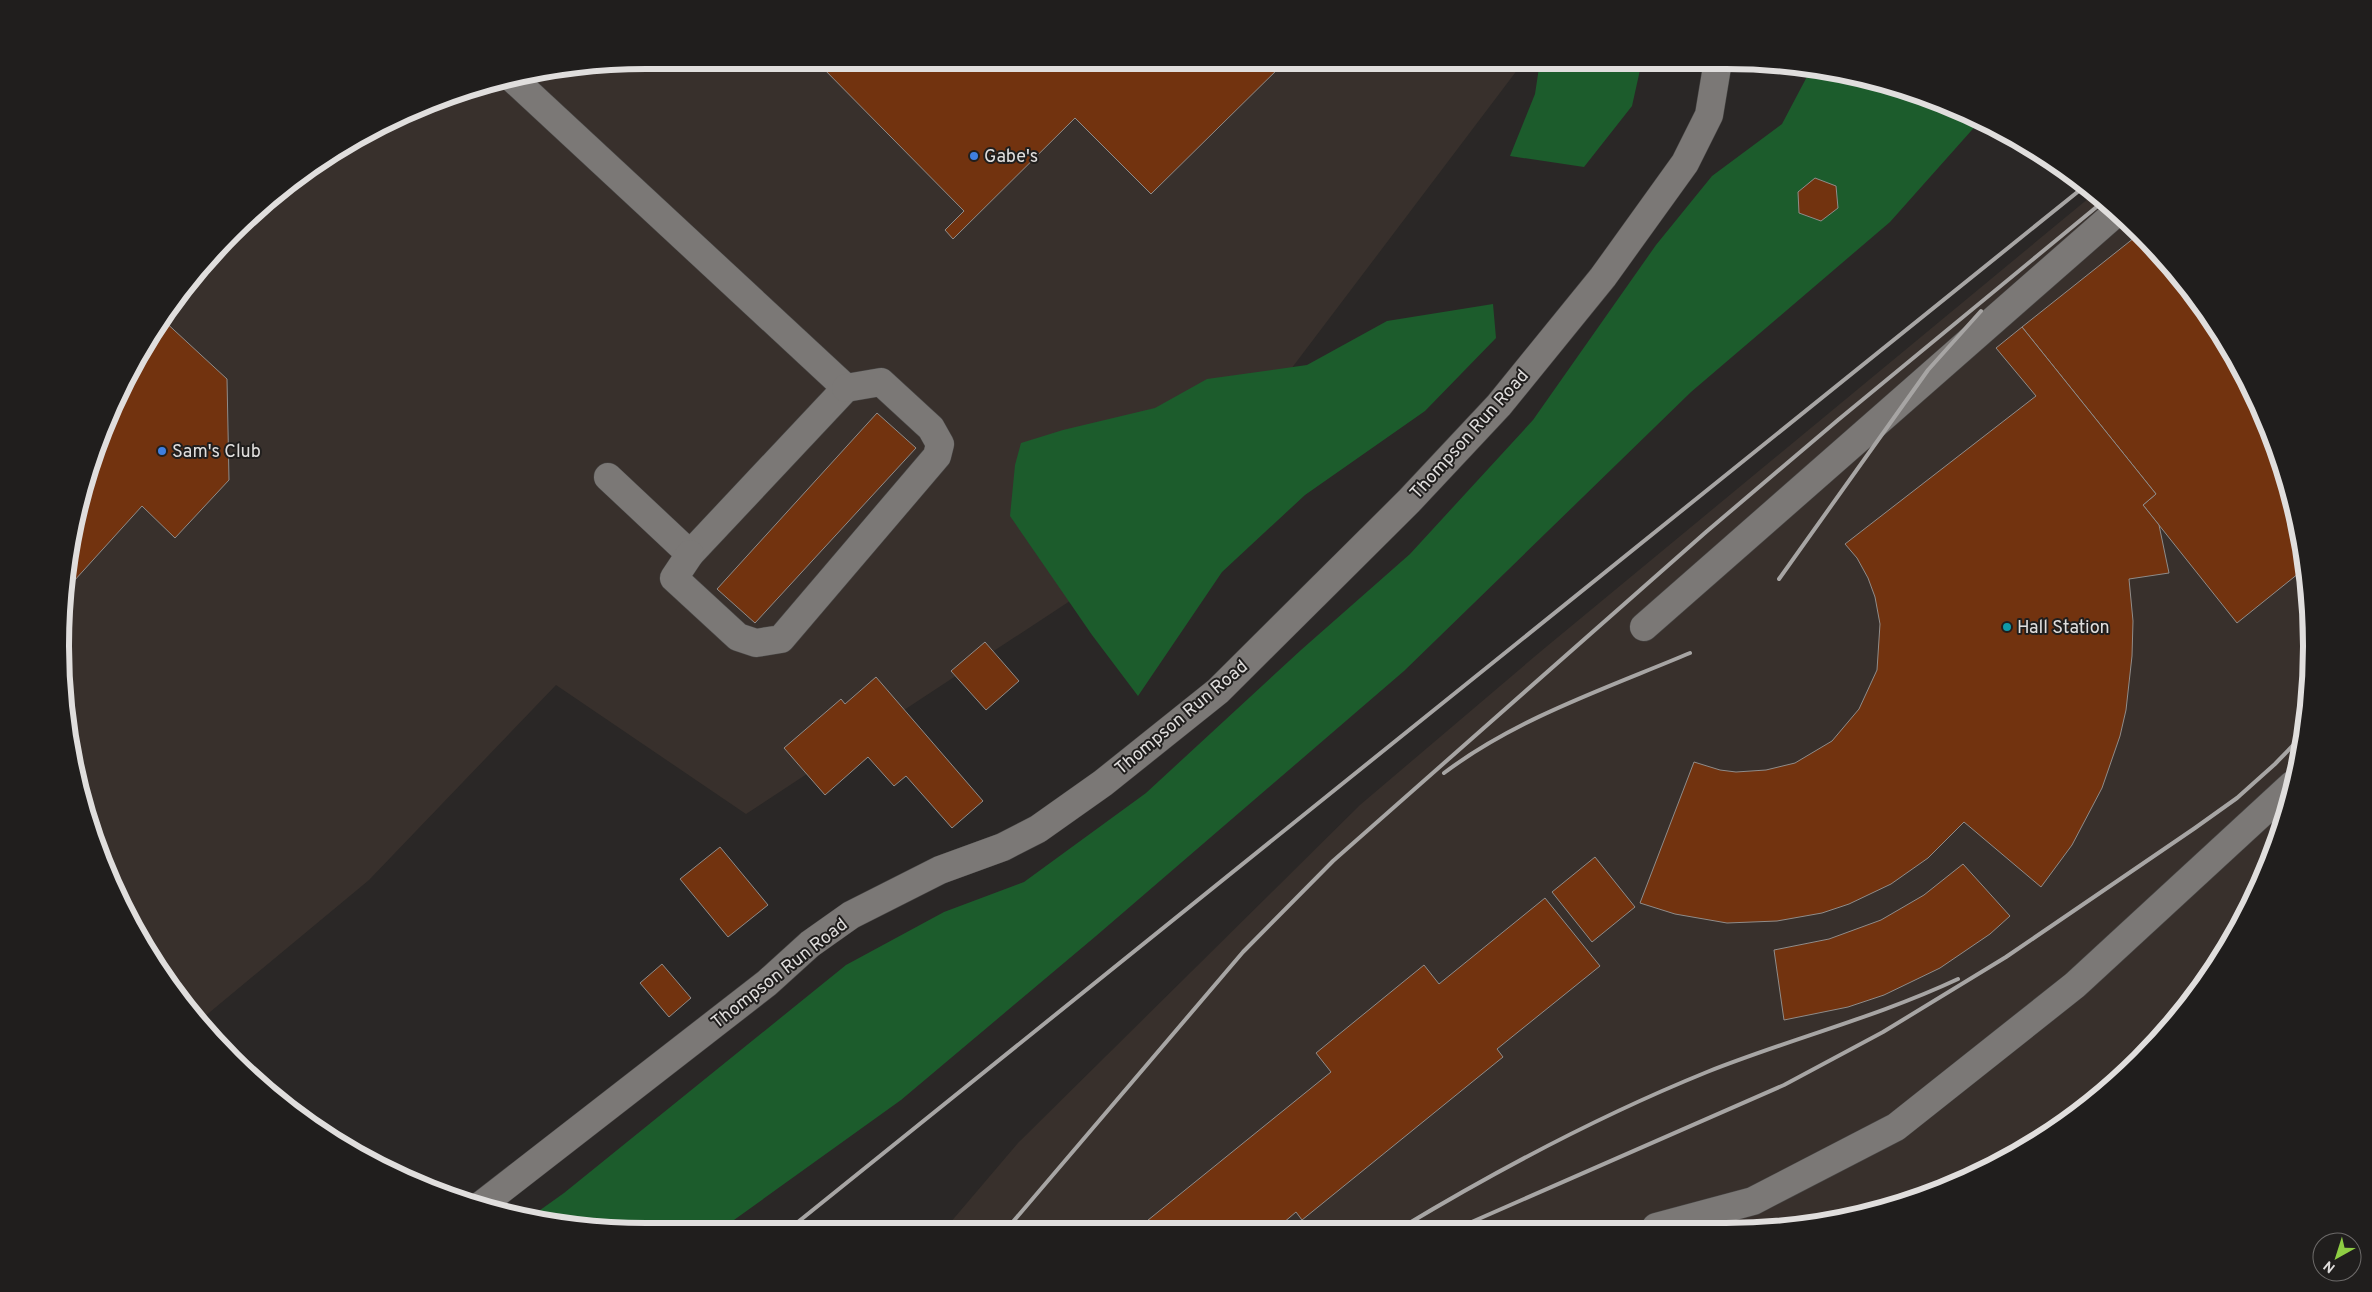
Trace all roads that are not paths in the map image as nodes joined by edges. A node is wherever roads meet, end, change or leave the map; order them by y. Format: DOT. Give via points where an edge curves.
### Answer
graph roads {
  1 [pos="1717,69"];
  2 [pos="518,83"];
  3 [pos="2112,217"];
  4 [pos="846,388"];
  5 [pos="608,477"];
  6 [pos="690,554"];
  7 [pos="1644,627"];
  8 [pos="2285,792"];
  9 [pos="487,1201"];
  10 [pos="1675,1223"];
  1 -- 9 [label="street, Thompson Run Road" via="1709,115 1685,162 1603,277 1492,412 1218,691 1103,784 1038,829 1003,847 940,870 851,916"];
  2 -- 4 [label="street"];
  3 -- 7 [label="street"];
  4 -- 6 [label="street"];
  4 -- 6 [label="street" via="880,382 930,428 940,444 937,456 781,638 756,643 738,637 674,578"];
  5 -- 6 [label="street"];
  8 -- 10 [label="street" via="2075,986 1896,1127 1753,1202"];
}
